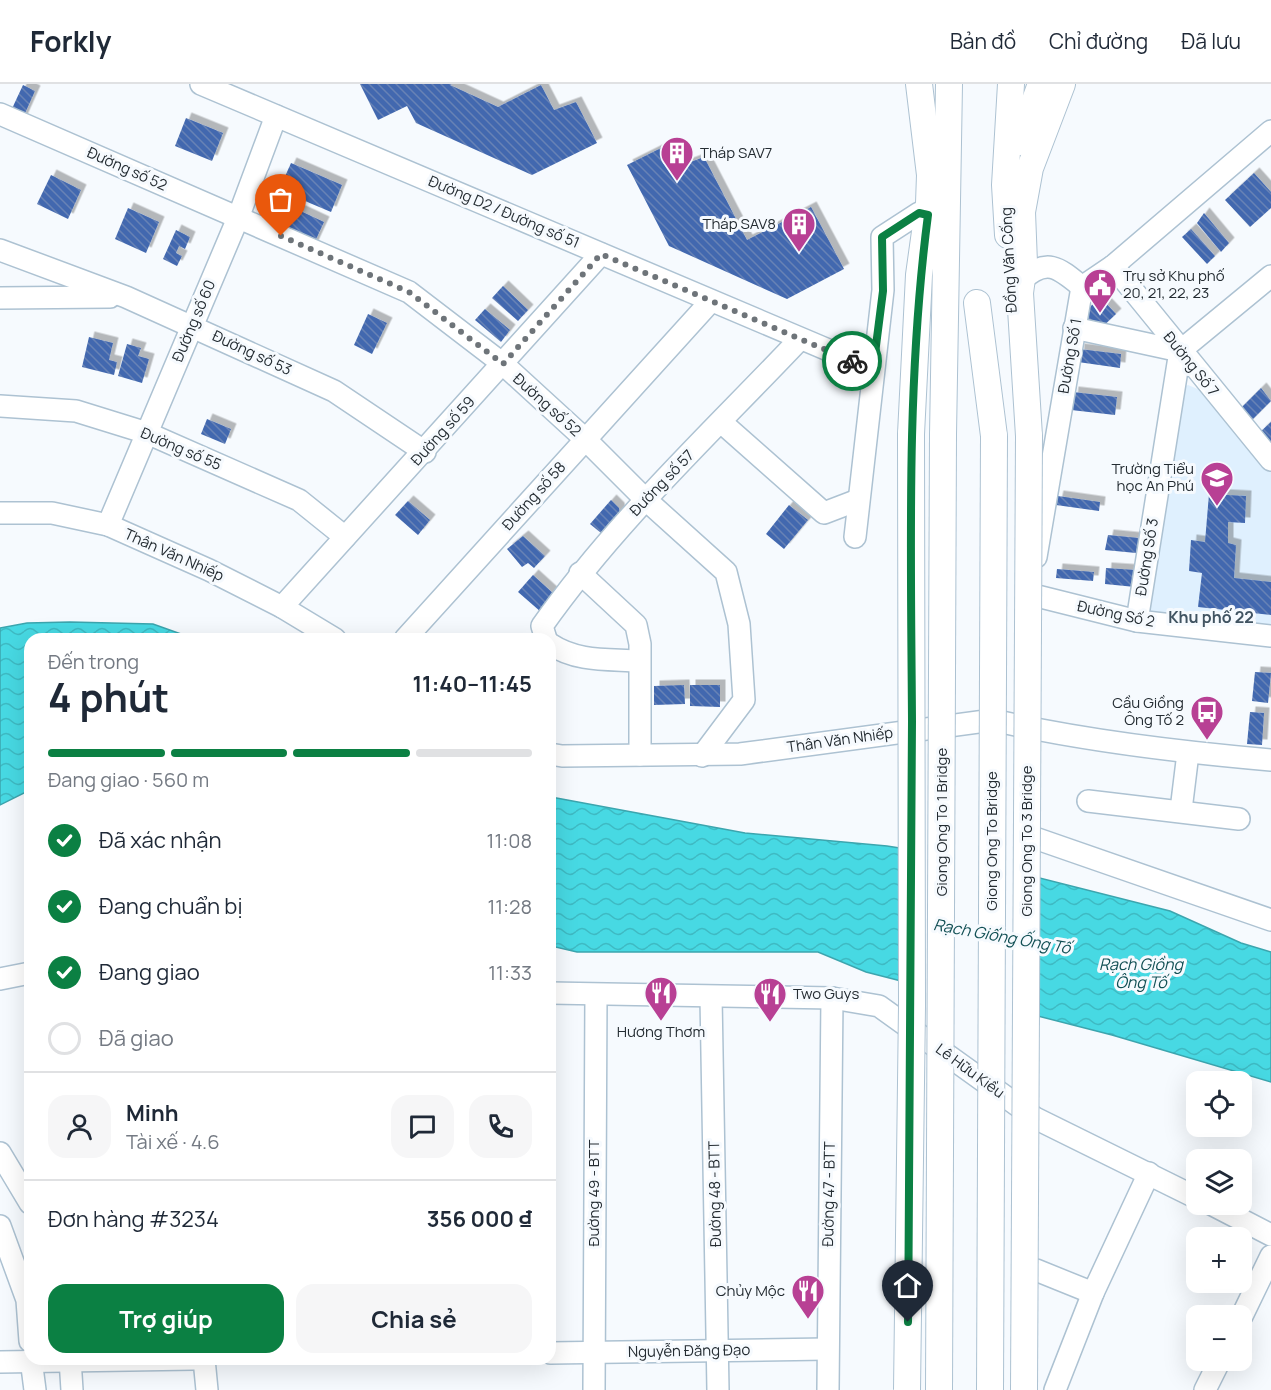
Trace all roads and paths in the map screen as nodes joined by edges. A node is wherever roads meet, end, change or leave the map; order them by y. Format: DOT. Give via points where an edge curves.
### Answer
graph roads {
  1 [pos="201,84"];
  2 [pos="949,84"];
  3 [pos="1011,84"];
  4 [pos="1041,84"];
  5 [pos="1062,84"];
  6 [pos="918,90"];
  7 [pos="0,114"];
  8 [pos="276,116"];
  9 [pos="1271,131"];
  10 [pos="1005,185"];
  11 [pos="928,215"];
  12 [pos="238,218"];
  13 [pos="0,250"];
  14 [pos="601,254"];
  15 [pos="1113,266"];
  16 [pos="1023,272"];
  17 [pos="1269,282"];
  18 [pos="1082,287"];
  19 [pos="126,297"];
  20 [pos="0,298"];
  21 [pos="711,301"];
  22 [pos="978,305"];
  23 [pos="192,326"];
  24 [pos="1074,328"];
  25 [pos="800,339"];
  26 [pos="1180,351"];
  27 [pos="503,364"];
  28 [pos="873,369"];
  29 [pos="0,406"];
  30 [pos="721,422"];
  31 [pos="147,433"];
  32 [pos="1013,436"];
  33 [pos="585,439"];
  34 [pos="425,452"];
  35 [pos="1271,460"];
  36 [pos="645,499"];
  37 [pos="858,500"];
  38 [pos="0,513"];
  39 [pos="824,513"];
  40 [pos="108,525"];
  41 [pos="345,537"];
  42 [pos="579,573"];
  43 [pos="1033,596"];
  44 [pos="282,607"];
  45 [pos="1137,621"];
  46 [pos="325,633"];
  47 [pos="410,633"];
  48 [pos="544,633"];
  49 [pos="1271,636"];
  50 [pos="556,648"];
  51 [pos="638,661"];
  52 [pos="1029,728"];
  53 [pos="1188,753"];
  54 [pos="556,755"];
  55 [pos="639,755"];
  56 [pos="702,756"];
  57 [pos="1271,760"];
  58 [pos="1088,801"];
  59 [pos="1181,810"];
  60 [pos="1239,819"];
  61 [pos="1271,920"];
  62 [pos="24,974"];
  63 [pos="0,979"];
  64 [pos="556,993"];
  65 [pos="596,995"];
  66 [pos="711,998"];
  67 [pos="832,998"];
  68 [pos="1036,1038"];
  69 [pos="1035,1118"];
  70 [pos="0,1154"];
  71 [pos="1149,1173"];
  72 [pos="1186,1192"];
  73 [pos="24,1193"];
  74 [pos="1232,1215"];
  75 [pos="0,1226"];
  76 [pos="1271,1235"];
  77 [pos="1271,1256"];
  78 [pos="1036,1270"];
  79 [pos="24,1292"];
  80 [pos="1093,1293"];
  81 [pos="1247,1305"];
  82 [pos="827,1349"];
  83 [pos="718,1351"];
  84 [pos="556,1353"];
  85 [pos="593,1353"];
  86 [pos="24,1356"];
  87 [pos="0,1362"];
  88 [pos="32,1365"];
  89 [pos="70,1365"];
  90 [pos="205,1365"];
  91 [pos="1214,1371"];
  92 [pos="35,1390"];
  93 [pos="72,1390"];
  94 [pos="207,1390"];
  95 [pos="594,1390"];
  96 [pos="718,1390"];
  97 [pos="828,1390"];
  98 [pos="907,1390"];
  99 [pos="939,1390"];
  100 [pos="990,1390"];
  101 [pos="1013,1390"];
  102 [pos="1024,1390"];
  103 [pos="1033,1390"];
  104 [pos="1055,1390"];
  105 [pos="1205,1390"];
  1 -- 8 [label="street, Đường D2 / Đường số 51"];
  2 -- 99 [label="main road, Giong Ong To 1 Bridge, bridge" via="943,435"];
  3 -- 10 [label="main road, Đồng Văn Cống"];
  4 -- 10 [label="main road"];
  5 -- 16 [label="main road, Đồng Văn Cống" via="1030,168 1022,212"];
  6 -- 11 [label="main road" via="929,154"];
  7 -- 12 [label="street, Đường số 52"];
  8 -- 12 [label="street, Đường số 60"];
  8 -- 14 [label="street, Đường D2 / Đường số 51"];
  9 -- 15 [label="street"];
  10 -- 32 [label="main road, Đồng Văn Cống"];
  11 -- 28 [label="street" via="919,213 882,237 883,291"];
  11 -- 98 [label="main road, bridge" via="919,275 911,434 912,1006"];
  12 -- 23 [label="street, Đường số 60"];
  12 -- 27 [label="street, Đường số 52" via="409,292"];
  13 -- 19 [label="street, Đường số 53"];
  14 -- 21 [label="street, Đường D2 / Đường số 51"];
  14 -- 27 [label="street, Đường số 59"];
  15 -- 18 [label="street"];
  15 -- 26 [label="street, Đường Số 7"];
  16 -- 18 [label="street" via="1053,267"];
  16 -- 32 [label="main road, Đồng Văn Cống"];
  17 -- 26 [label="street"];
  18 -- 24 [label="street, Đường Số 1"];
  19 -- 20 [label="street"];
  19 -- 23 [label="street, Đường số 53"];
  21 -- 25 [label="street, Đường D2 / Đường số 51"];
  21 -- 33 [label="street, Đường số 58"];
  22 -- 32 [label="main road"];
  23 -- 31 [label="street, Đường số 60"];
  23 -- 34 [label="street, Đường số 53" via="334,391"];
  24 -- 26 [label="street"];
  24 -- 43 [label="street, Đường Số 1"];
  25 -- 28 [label="street, Đường D2 / Đường số 51"];
  25 -- 30 [label="street, Đường số 57"];
  26 -- 35 [label="street, Đường Số 7"];
  26 -- 45 [label="street, Đường Số 3"];
  27 -- 33 [label="street, Đường số 52"];
  27 -- 34 [label="street, Đường số 59"];
  28 -- 37 [label="street"];
  29 -- 31 [label="street, Đường số 55" via="75,411"];
  30 -- 36 [label="street, Đường số 57"];
  30 -- 39 [label="street"];
  31 -- 40 [label="street, Đường số 60"];
  31 -- 41 [label="street, Đường số 55" via="299,500"];
  32 -- 100 [label="main road, Giong Ong To Bridge, bridge"];
  32 -- 101 [label="main road, Giong Ong To 3 Bridge"];
  32 -- 102 [label="main road, Giong Ong To 3 Bridge, bridge"];
  33 -- 36 [label="street, Đường số 52"];
  33 -- 47 [label="street, Đường số 58"];
  34 -- 41 [label="street, Đường số 59"];
  36 -- 42 [label="street, Đường số 57"];
  36 -- 56 [label="street, Đường số 52" via="726,572 734,598 744,699"];
  37 -- 39 [label="street"];
  37 -- 39 [label="street" via="855,537"];
  38 -- 40 [label="street, Thân Văn Nhiếp" via="52,513"];
  40 -- 44 [label="street, Thân Văn Nhiếp"];
  41 -- 44 [label="street, Đường số 59"];
  42 -- 48 [label="street, Đường số 57" via="542,626"];
  42 -- 51 [label="street" via="636,626"];
  43 -- 45 [label="street, Đường Số 2"];
  43 -- 52 [label="street, Đường Số 1" via="1029,618"];
  44 -- 46 [label="street, Thân Văn Nhiếp"];
  45 -- 49 [label="street, Đường Số 2"];
  50 -- 51 [label="street" via="566,655 590,659"];
  51 -- 55 [label="street"];
  52 -- 53 [label="street, Thân Văn Nhiếp"];
  52 -- 56 [label="street, Thân Văn Nhiếp" via="993,720"];
  52 -- 61 [label="street, Đường Số 1" via="1026,835"];
  53 -- 57 [label="street, Thân Văn Nhiếp"];
  53 -- 59 [label="street"];
  54 -- 55 [label="street, Thân Văn Nhiếp"];
  55 -- 56 [label="street, Thân Văn Nhiếp"];
  58 -- 59 [label="street"];
  59 -- 60 [label="street"];
  62 -- 63 [label="street"];
  64 -- 65 [label="street, Lê Hữu Kiều"];
  65 -- 66 [label="street, Lê Hữu Kiều"];
  65 -- 85 [label="street, Đường 49 - BTT"];
  66 -- 67 [label="street, Lê Hữu Kiều"];
  66 -- 83 [label="street, Đường 48 - BTT"];
  67 -- 69 [label="street, Lê Hữu Kiều" via="879,1006"];
  67 -- 82 [label="street, Đường 47 - BTT"];
  68 -- 69 [label="street"];
  69 -- 71 [label="street, Lê Hữu Kiều"];
  69 -- 78 [label="street"];
  70 -- 73 [label="street"];
  71 -- 72 [label="street, Lê Hữu Kiều"];
  71 -- 80 [label="street"];
  74 -- 76 [label="street"];
  75 -- 79 [label="street"];
  77 -- 81 [label="street"];
  78 -- 80 [label="street"];
  78 -- 103 [label="street"];
  80 -- 104 [label="street"];
  82 -- 83 [label="street, Nguyễn Đăng Đạo"];
  82 -- 97 [label="street, Đường 47 - BTT"];
  83 -- 85 [label="street, Nguyễn Đăng Đạo"];
  83 -- 96 [label="street, Đường 48 - BTT"];
  84 -- 85 [label="street, Nguyễn Đăng Đạo"];
  85 -- 95 [label="street, Đường 49 - BTT"];
  86 -- 87 [label="street"];
  88 -- 92 [label="street"];
  89 -- 93 [label="street"];
  90 -- 94 [label="street"];
  91 -- 105 [label="street"];
}
